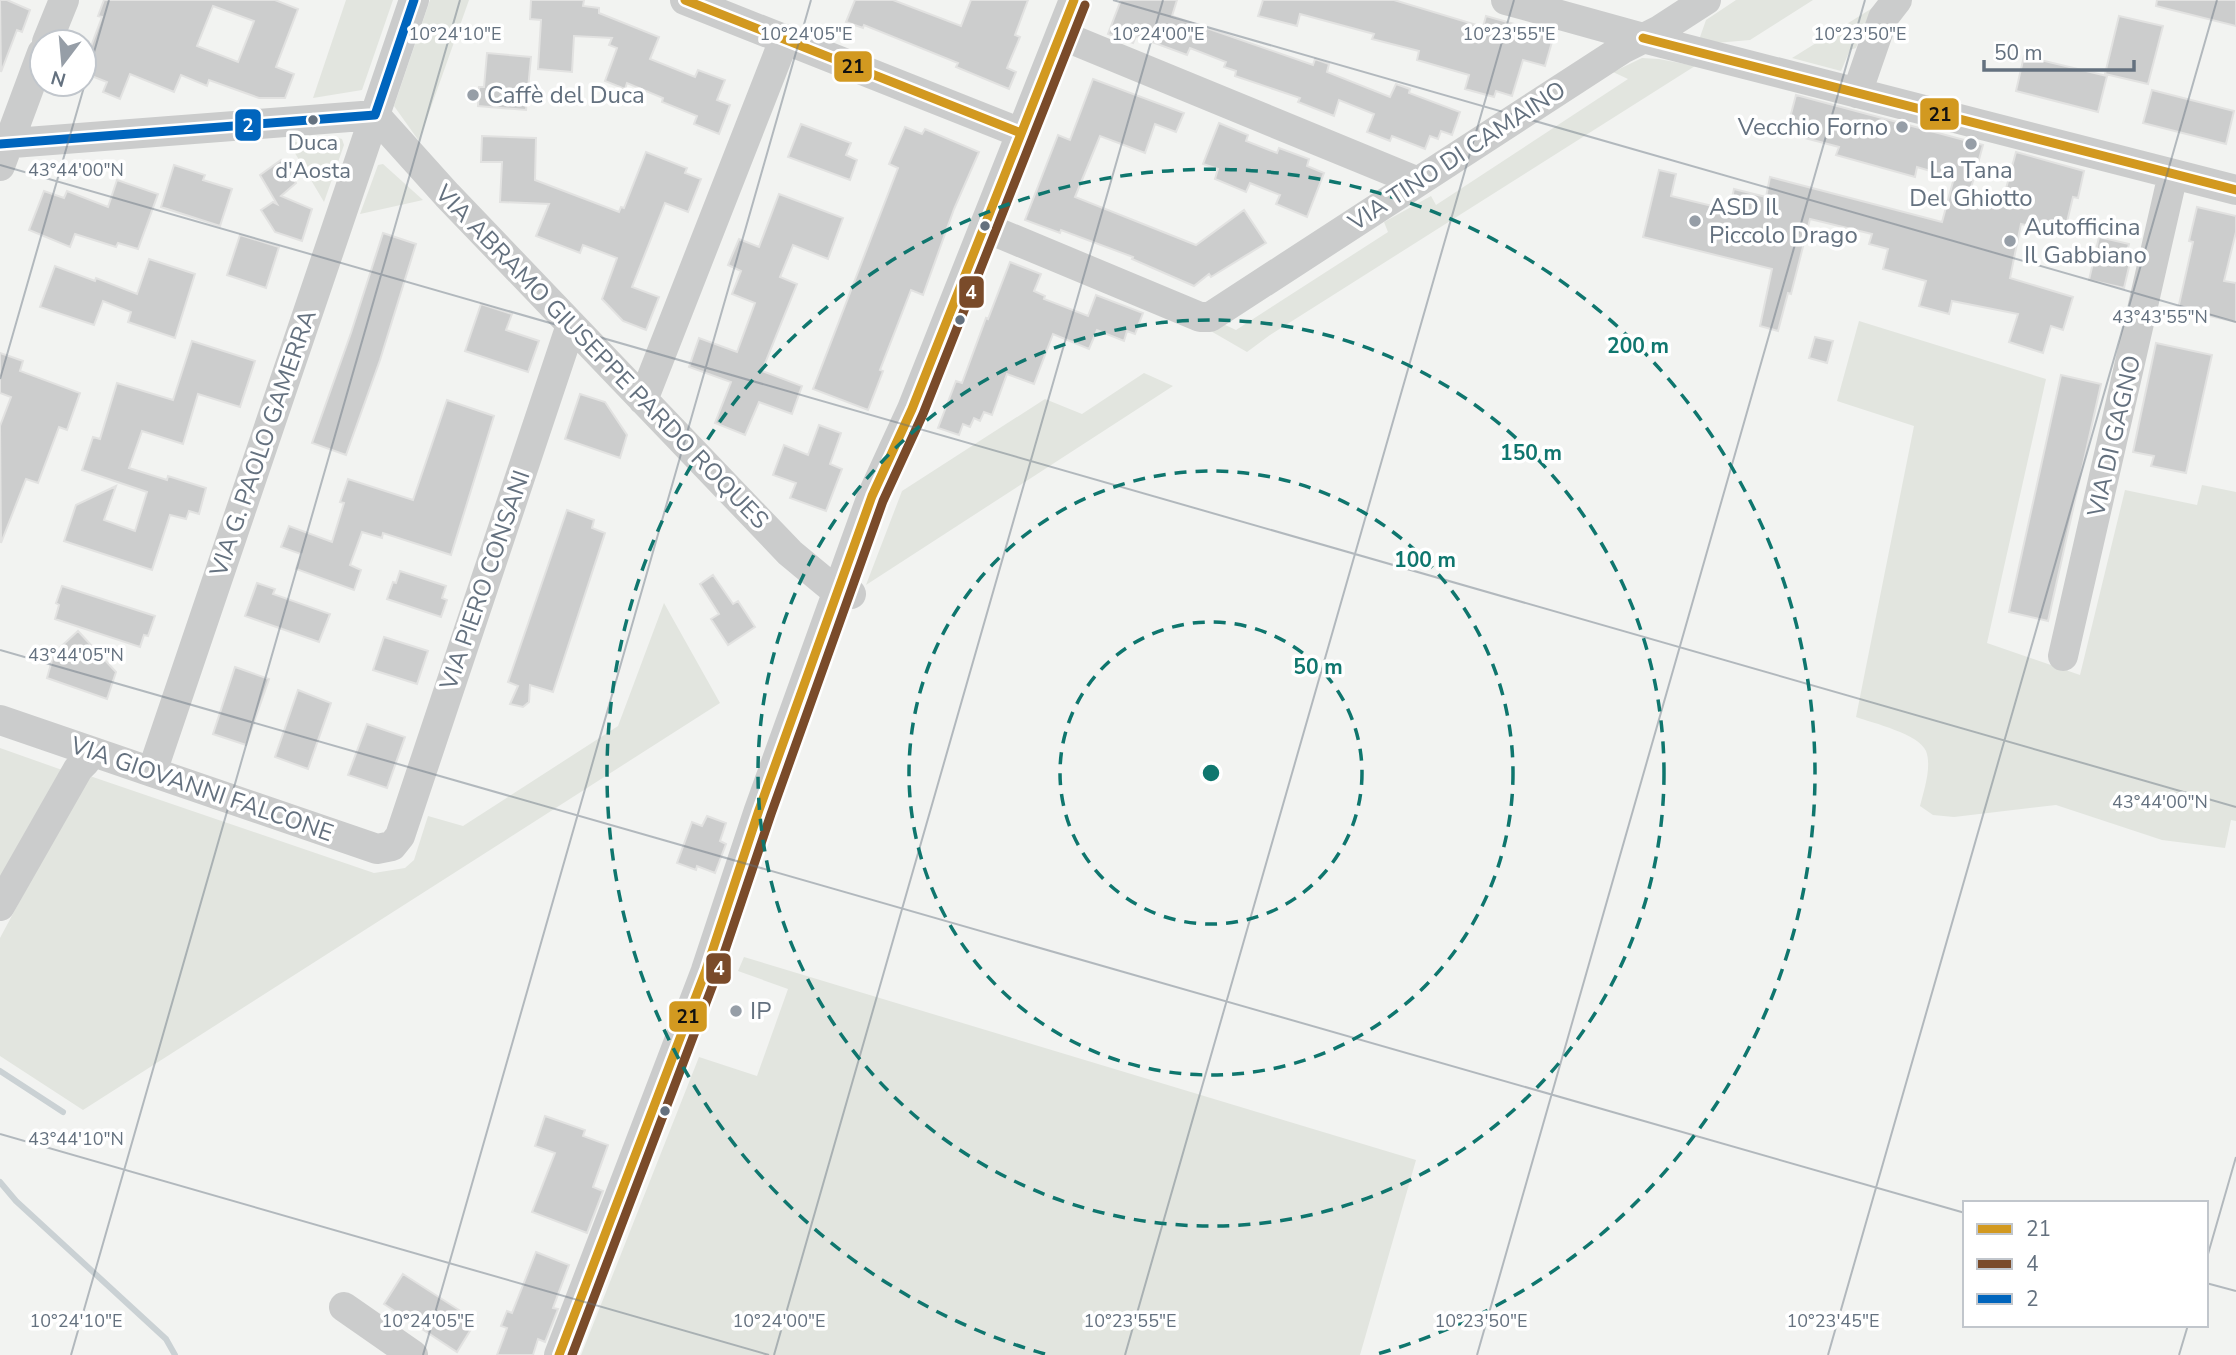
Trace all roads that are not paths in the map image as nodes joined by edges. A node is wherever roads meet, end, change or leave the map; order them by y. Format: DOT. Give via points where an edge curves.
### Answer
graph roads {
  1 [pos="64,0"];
  2 [pos="414,0"];
  3 [pos="685,0"];
  4 [pos="1074,0"];
  5 [pos="1506,0"];
  6 [pos="1706,0"];
  7 [pos="1897,0"];
  8 [pos="53,28"];
  9 [pos="1061,35"];
  10 [pos="1643,38"];
  11 [pos="783,40"];
  12 [pos="28,88"];
  13 [pos="1857,93"];
  14 [pos="375,115"];
  15 [pos="1021,133"];
  16 [pos="3,151"];
  17 [pos="2173,174"];
  18 [pos="1416,181"];
  19 [pos="2236,190"];
  20 [pos="984,228"];
  21 [pos="571,325"];
  22 [pos="643,400"];
  23 [pos="844,592"];
  24 [pos="2063,656"];
  25 [pos="0,720"];
  26 [pos="85,762"];
  27 [pos="152,772"];
  28 [pos="400,836"];
  29 [pos="0,906"];
  30 [pos="344,1307"];
  31 [pos="413,1355"];
  32 [pos="559,1355"];
  1 -- 8 [label="street"];
  2 -- 14 [label="street, VIA G. PAOLO GAMERRA"];
  3 -- 11 [label="street"];
  4 -- 9 [label="street"];
  5 -- 10 [label="street"];
  6 -- 10 [label="street, VIA TINO DI CAMAINO"];
  7 -- 13 [label="street" via="1883,18"];
  9 -- 15 [label="street"];
  9 -- 18 [label="street"];
  10 -- 13 [label="street"];
  10 -- 18 [label="street, VIA TINO DI CAMAINO"];
  11 -- 15 [label="street"];
  11 -- 22 [label="street"];
  12 -- 16 [label="street"];
  13 -- 17 [label="street"];
  14 -- 16 [label="street"];
  14 -- 21 [label="street, VIA ABRAMO GIUSEPPE PARDO ROQUES"];
  14 -- 27 [label="street, VIA G. PAOLO GAMERRA"];
  15 -- 20 [label="street"];
  17 -- 19 [label="street"];
  17 -- 24 [label="street, VIA DI GAGNO"];
  18 -- 20 [label="street, VIA TINO DI CAMAINO" via="1210,317 1200,317"];
  20 -- 23 [label="street" via="872,496"];
  21 -- 22 [label="street, VIA ABRAMO GIUSEPPE PARDO ROQUES"];
  21 -- 28 [label="street, VIA PIERO CONSANI"];
  22 -- 23 [label="street, VIA ABRAMO GIUSEPPE PARDO ROQUES" via="790,553"];
  23 -- 32 [label="street" via="770,814"];
  25 -- 27 [label="street, VIA GIOVANNI FALCONE"];
  26 -- 29 [label="street"];
  27 -- 28 [label="street, VIA GIOVANNI FALCONE" via="377,849 392,846"];
  30 -- 31 [label="street"];
}
